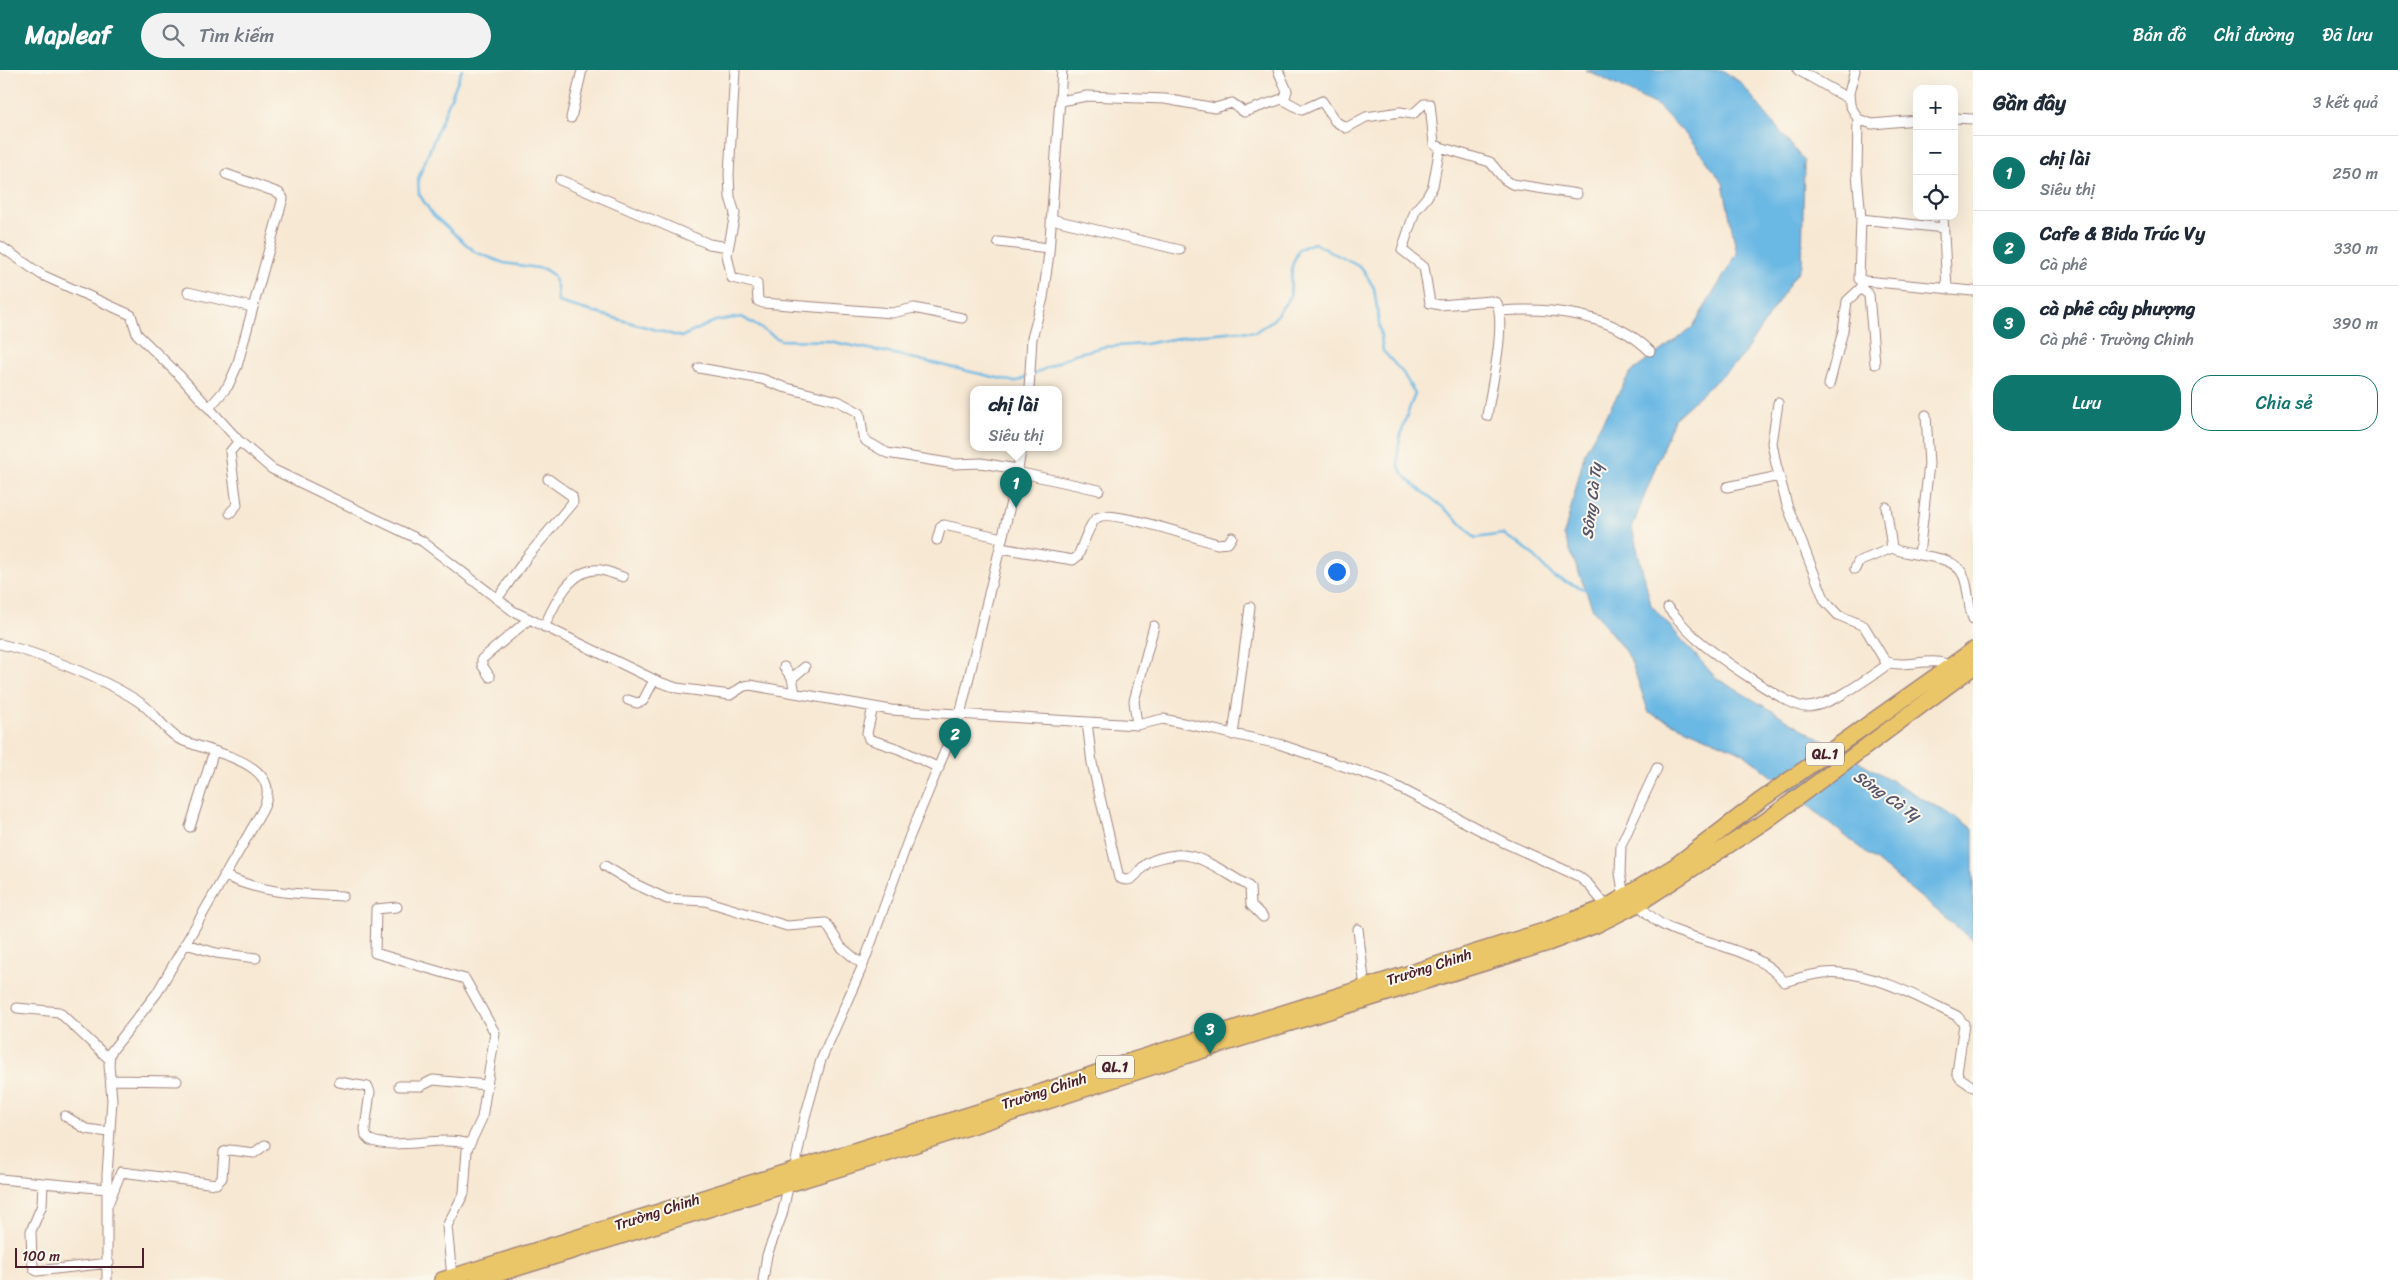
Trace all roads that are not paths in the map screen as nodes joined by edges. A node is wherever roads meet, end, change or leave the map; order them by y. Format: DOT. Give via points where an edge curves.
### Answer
graph roads {
  1 [pos="582,70"];
  2 [pos="735,70"];
  3 [pos="1062,70"];
  4 [pos="1278,70"];
  5 [pos="1798,70"];
  6 [pos="1855,70"];
  7 [pos="1850,98"];
  8 [pos="1284,100"];
  9 [pos="1060,101"];
  10 [pos="571,118"];
  11 [pos="1958,118"];
  12 [pos="1858,119"];
  13 [pos="1973,119"];
  14 [pos="1913,120"];
  15 [pos="1440,147"];
  16 [pos="226,174"];
  17 [pos="560,180"];
  18 [pos="1577,194"];
  19 [pos="1051,219"];
  20 [pos="1861,219"];
  21 [pos="1943,220"];
  22 [pos="1944,228"];
  23 [pos="998,242"];
  24 [pos="0,246"];
  25 [pos="728,247"];
  26 [pos="1049,248"];
  27 [pos="1180,250"];
  28 [pos="1862,284"];
  29 [pos="1947,290"];
  30 [pos="188,292"];
  31 [pos="1973,292"];
  32 [pos="252,307"];
  33 [pos="1499,312"];
  34 [pos="962,318"];
  35 [pos="1650,351"];
  36 [pos="1875,364"];
  37 [pos="699,368"];
  38 [pos="1829,385"];
  39 [pos="1029,386"];
  40 [pos="1778,403"];
  41 [pos="209,408"];
  42 [pos="1926,414"];
  43 [pos="1487,416"];
  44 [pos="239,441"];
  45 [pos="1021,451"];
  46 [pos="1017,470"];
  47 [pos="1779,476"];
  48 [pos="548,479"];
  49 [pos="1727,487"];
  50 [pos="1099,490"];
  51 [pos="1886,507"];
  52 [pos="230,513"];
  53 [pos="1232,537"];
  54 [pos="1002,538"];
  55 [pos="937,540"];
  56 [pos="1000,548"];
  57 [pos="1892,548"];
  58 [pos="1919,555"];
  59 [pos="1855,570"];
  60 [pos="623,577"];
  61 [pos="497,600"];
  62 [pos="1250,607"];
  63 [pos="1668,608"];
  64 [pos="1973,619"];
  65 [pos="528,620"];
  66 [pos="1154,626"];
  67 [pos="544,627"];
  68 [pos="0,644"];
  69 [pos="1973,650"];
  70 [pos="1890,663"];
  71 [pos="1951,666"];
  72 [pos="784,667"];
  73 [pos="805,667"];
  74 [pos="1973,667"];
  75 [pos="490,677"];
  76 [pos="792,678"];
  77 [pos="654,680"];
  78 [pos="795,692"];
  79 [pos="628,700"];
  80 [pos="872,707"];
  81 [pos="960,714"];
  82 [pos="1087,722"];
  83 [pos="1137,725"];
  84 [pos="1233,735"];
  85 [pos="214,750"];
  86 [pos="940,768"];
  87 [pos="1657,768"];
  88 [pos="190,827"];
  89 [pos="605,866"];
  90 [pos="224,875"];
  91 [pos="343,896"];
  92 [pos="1624,897"];
  93 [pos="1638,904"];
  94 [pos="397,907"];
  95 [pos="1607,907"];
  96 [pos="1263,917"];
  97 [pos="1358,929"];
  98 [pos="186,944"];
  99 [pos="256,958"];
  100 [pos="863,965"];
  101 [pos="1365,988"];
  102 [pos="17,1008"];
  103 [pos="109,1059"];
  104 [pos="111,1080"];
  105 [pos="177,1081"];
  106 [pos="339,1082"];
  107 [pos="487,1085"];
  108 [pos="399,1086"];
  109 [pos="1973,1087"];
  110 [pos="65,1116"];
  111 [pos="109,1132"];
  112 [pos="265,1144"];
  113 [pos="470,1144"];
  114 [pos="796,1168"];
  115 [pos="0,1179"];
  116 [pos="43,1183"];
  117 [pos="788,1185"];
  118 [pos="107,1189"];
  119 [pos="107,1206"];
  120 [pos="108,1263"];
  121 [pos="447,1278"];
  122 [pos="107,1280"];
  123 [pos="478,1280"];
  124 [pos="763,1280"];
  1 -- 10 [label="street"];
  2 -- 25 [label="street" via="729,174 735,214"];
  3 -- 9 [label="street"];
  4 -- 8 [label="street" via="1287,91"];
  5 -- 7 [label="street"];
  6 -- 7 [label="street"];
  7 -- 12 [label="street"];
  8 -- 9 [label="street" via="1244,112 1232,103 1215,108 1165,99 1087,96"];
  8 -- 15 [label="street" via="1302,110 1322,101 1335,121 1346,128 1366,117 1400,112 1413,114 1428,103 1432,108 1434,144"];
  9 -- 19 [label="street"];
  11 -- 13 [label="street"];
  12 -- 14 [label="street" via="1872,124"];
  12 -- 20 [label="street" via="1857,173"];
  15 -- 18 [label="street" via="1490,162 1512,184"];
  15 -- 33 [label="street" via="1433,186 1415,211 1402,250 1424,267 1430,303 1491,301 1497,303"];
  16 -- 32 [label="street" via="279,193 283,198"];
  17 -- 25 [label="street" via="709,244"];
  19 -- 26 [label="street"];
  19 -- 27 [label="street"];
  20 -- 22 [label="street"];
  20 -- 28 [label="street" via="1858,276"];
  21 -- 22 [label="street"];
  22 -- 29 [label="street"];
  23 -- 26 [label="street"];
  24 -- 41 [label="street" via="42,275 131,315 137,334"];
  25 -- 34 [label="street" via="732,278 757,284 758,301 763,303 892,313 914,308"];
  26 -- 39 [label="street" via="1043,298 1032,338"];
  28 -- 29 [label="street"];
  28 -- 36 [label="street" via="1868,295"];
  28 -- 38 [label="street" via="1847,301"];
  29 -- 31 [label="street"];
  30 -- 32 [label="street"];
  32 -- 41 [label="street" via="232,379"];
  33 -- 35 [label="street" via="1526,309 1590,318 1620,330"];
  33 -- 43 [label="street" via="1497,352"];
  37 -- 46 [label="street" via="762,379 838,401 860,413 863,436 887,452 954,464 981,463"];
  40 -- 47 [label="street" via="1772,443"];
  41 -- 44 [label="street"];
  42 -- 58 [label="street" via="1929,464"];
  44 -- 52 [label="street" via="230,452 237,506"];
  44 -- 61 [label="street" via="272,469 422,541"];
  45 -- 46 [label="street"];
  46 -- 50 [label="street"];
  46 -- 54 [label="street"];
  47 -- 49 [label="street"];
  47 -- 70 [label="street" via="1825,601 1838,615 1864,626 1883,658"];
  48 -- 61 [label="street" via="572,496 573,502 527,557"];
  51 -- 57 [label="street"];
  53 -- 56 [label="street" via="1228,543 1217,544 1132,519 1102,516 1095,519 1078,556 1073,560"];
  54 -- 55 [label="street" via="944,525"];
  54 -- 56 [label="street"];
  56 -- 81 [label="street"];
  57 -- 58 [label="street"];
  57 -- 59 [label="street" via="1858,562"];
  58 -- 64 [label="street" via="1950,562 1960,569"];
  60 -- 67 [label="street" via="600,570 578,577 557,600"];
  61 -- 65 [label="street"];
  62 -- 84 [label="street"];
  63 -- 70 [label="street" via="1697,639 1797,706 1827,702"];
  65 -- 67 [label="street"];
  65 -- 75 [label="street" via="482,659"];
  66 -- 83 [label="street" via="1134,701"];
  67 -- 77 [label="street"];
  68 -- 85 [label="street" via="116,688 149,709 174,736"];
  69 -- 71 [label="highway, QL.1"];
  70 -- 71 [label="street" via="1934,660"];
  71 -- 92 [label="highway, Trường Chinh / QL.1" via="1761,800 1675,866"];
  72 -- 76 [label="street"];
  73 -- 76 [label="street"];
  74 -- 93 [label="highway, Trường Chinh / QL.1" via="1767,820"];
  76 -- 78 [label="street"];
  77 -- 78 [label="street" via="672,687 725,695 747,685"];
  77 -- 79 [label="street" via="643,701"];
  78 -- 80 [label="street"];
  80 -- 81 [label="street"];
  80 -- 86 [label="street" via="867,733 869,739"];
  81 -- 82 [label="street"];
  81 -- 86 [label="street"];
  82 -- 83 [label="street"];
  82 -- 96 [label="street" via="1092,764 1119,878 1132,879 1148,862 1161,858 1195,857 1247,885 1251,905"];
  83 -- 84 [label="street" via="1164,720"];
  84 -- 95 [label="street" via="1279,744 1384,780 1505,843 1578,876"];
  85 -- 88 [label="street"];
  85 -- 90 [label="street" via="250,765 262,777 268,794 262,811"];
  86 -- 100 [label="street" via="909,838"];
  87 -- 92 [label="street" via="1620,846"];
  89 -- 100 [label="street" via="662,898 705,901 787,926 826,922 841,947"];
  90 -- 91 [label="street" via="271,892"];
  90 -- 98 [label="street"];
  92 -- 95 [label="highway, Trường Chinh / QL.1"];
  93 -- 109 [label="street" via="1664,926 1746,955 1777,973 1784,982 1824,973 1859,976 1957,1016 1964,1024 1958,1073"];
  93 -- 117 [label="highway, Trường Chinh / QL.1" via="1596,925 1548,943 1197,1052"];
  94 -- 107 [label="street" via="376,909 375,953 468,981 495,1031"];
  95 -- 101 [label="highway, Trường Chinh / QL.1" via="1547,930"];
  97 -- 101 [label="street"];
  98 -- 99 [label="street" via="216,953"];
  98 -- 103 [label="street" via="157,993 113,1048"];
  100 -- 114 [label="street" via="819,1065"];
  101 -- 114 [label="highway, Trường Chinh / QL.1"];
  102 -- 103 [label="street" via="59,1012"];
  103 -- 104 [label="street"];
  104 -- 105 [label="street"];
  104 -- 111 [label="street"];
  106 -- 113 [label="street" via="368,1087 365,1133 370,1140 396,1143 458,1141"];
  107 -- 108 [label="street" via="432,1080 421,1086"];
  107 -- 113 [label="street" via="482,1118"];
  110 -- 111 [label="street" via="86,1129"];
  111 -- 118 [label="street"];
  112 -- 119 [label="street" via="254,1153 224,1152 222,1178 216,1184 121,1172"];
  113 -- 121 [label="street" via="464,1194 447,1226"];
  114 -- 117 [label="street"];
  114 -- 121 [label="highway, Trường Chinh / QL.1"];
  115 -- 116 [label="street"];
  116 -- 118 [label="street"];
  116 -- 120 [label="street" via="42,1205 31,1231 34,1269"];
  117 -- 123 [label="highway, Trường Chinh / QL.1"];
  117 -- 124 [label="street"];
  118 -- 119 [label="street"];
  119 -- 120 [label="street"];
  120 -- 122 [label="street"];
}
